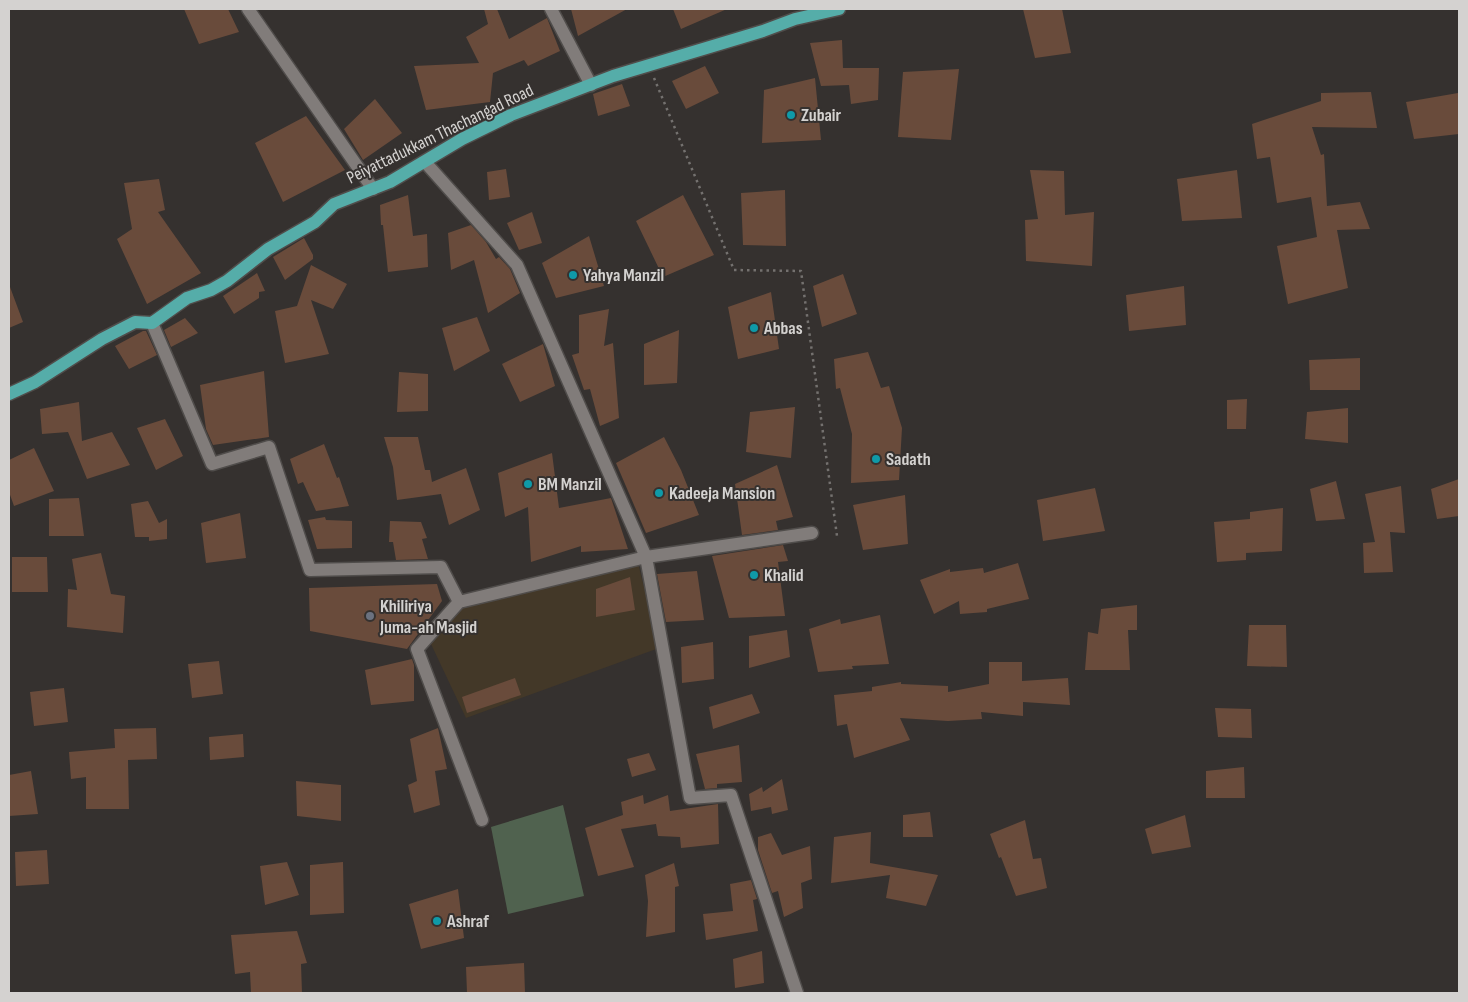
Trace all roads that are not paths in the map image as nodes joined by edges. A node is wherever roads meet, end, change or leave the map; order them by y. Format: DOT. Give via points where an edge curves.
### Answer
graph roads {
  1 [pos="248,9"];
  2 [pos="551,9"];
  3 [pos="839,9"];
  4 [pos="591,85"];
  5 [pos="425,162"];
  6 [pos="373,189"];
  7 [pos="152,323"];
  8 [pos="9,394"];
  9 [pos="812,533"];
  10 [pos="646,557"];
  11 [pos="458,602"];
  12 [pos="482,820"];
  13 [pos="797,993"];
  1 -- 6 [label="street"];
  2 -- 4 [label="street"];
  3 -- 4 [label="main road, Peiyattadukkam Thachangad Road" via="794,18 763,31"];
  4 -- 5 [label="main road, Peiyattadukkam Thachangad Road" via="511,115"];
  5 -- 6 [label="main road, Peiyattadukkam Thachangad Road"];
  5 -- 10 [label="street" via="517,265"];
  6 -- 7 [label="main road, Peiyattadukkam Thachangad Road" via="334,204 315,222 268,249 227,281 187,298"];
  7 -- 8 [label="main road, Peiyattadukkam Thachangad Road" via="135,322"];
  7 -- 11 [label="street" via="212,464 269,447 310,570 441,566"];
  9 -- 10 [label="street"];
  10 -- 11 [label="street"];
  10 -- 13 [label="street" via="690,798 731,795"];
  11 -- 12 [label="street" via="417,648"];
}
